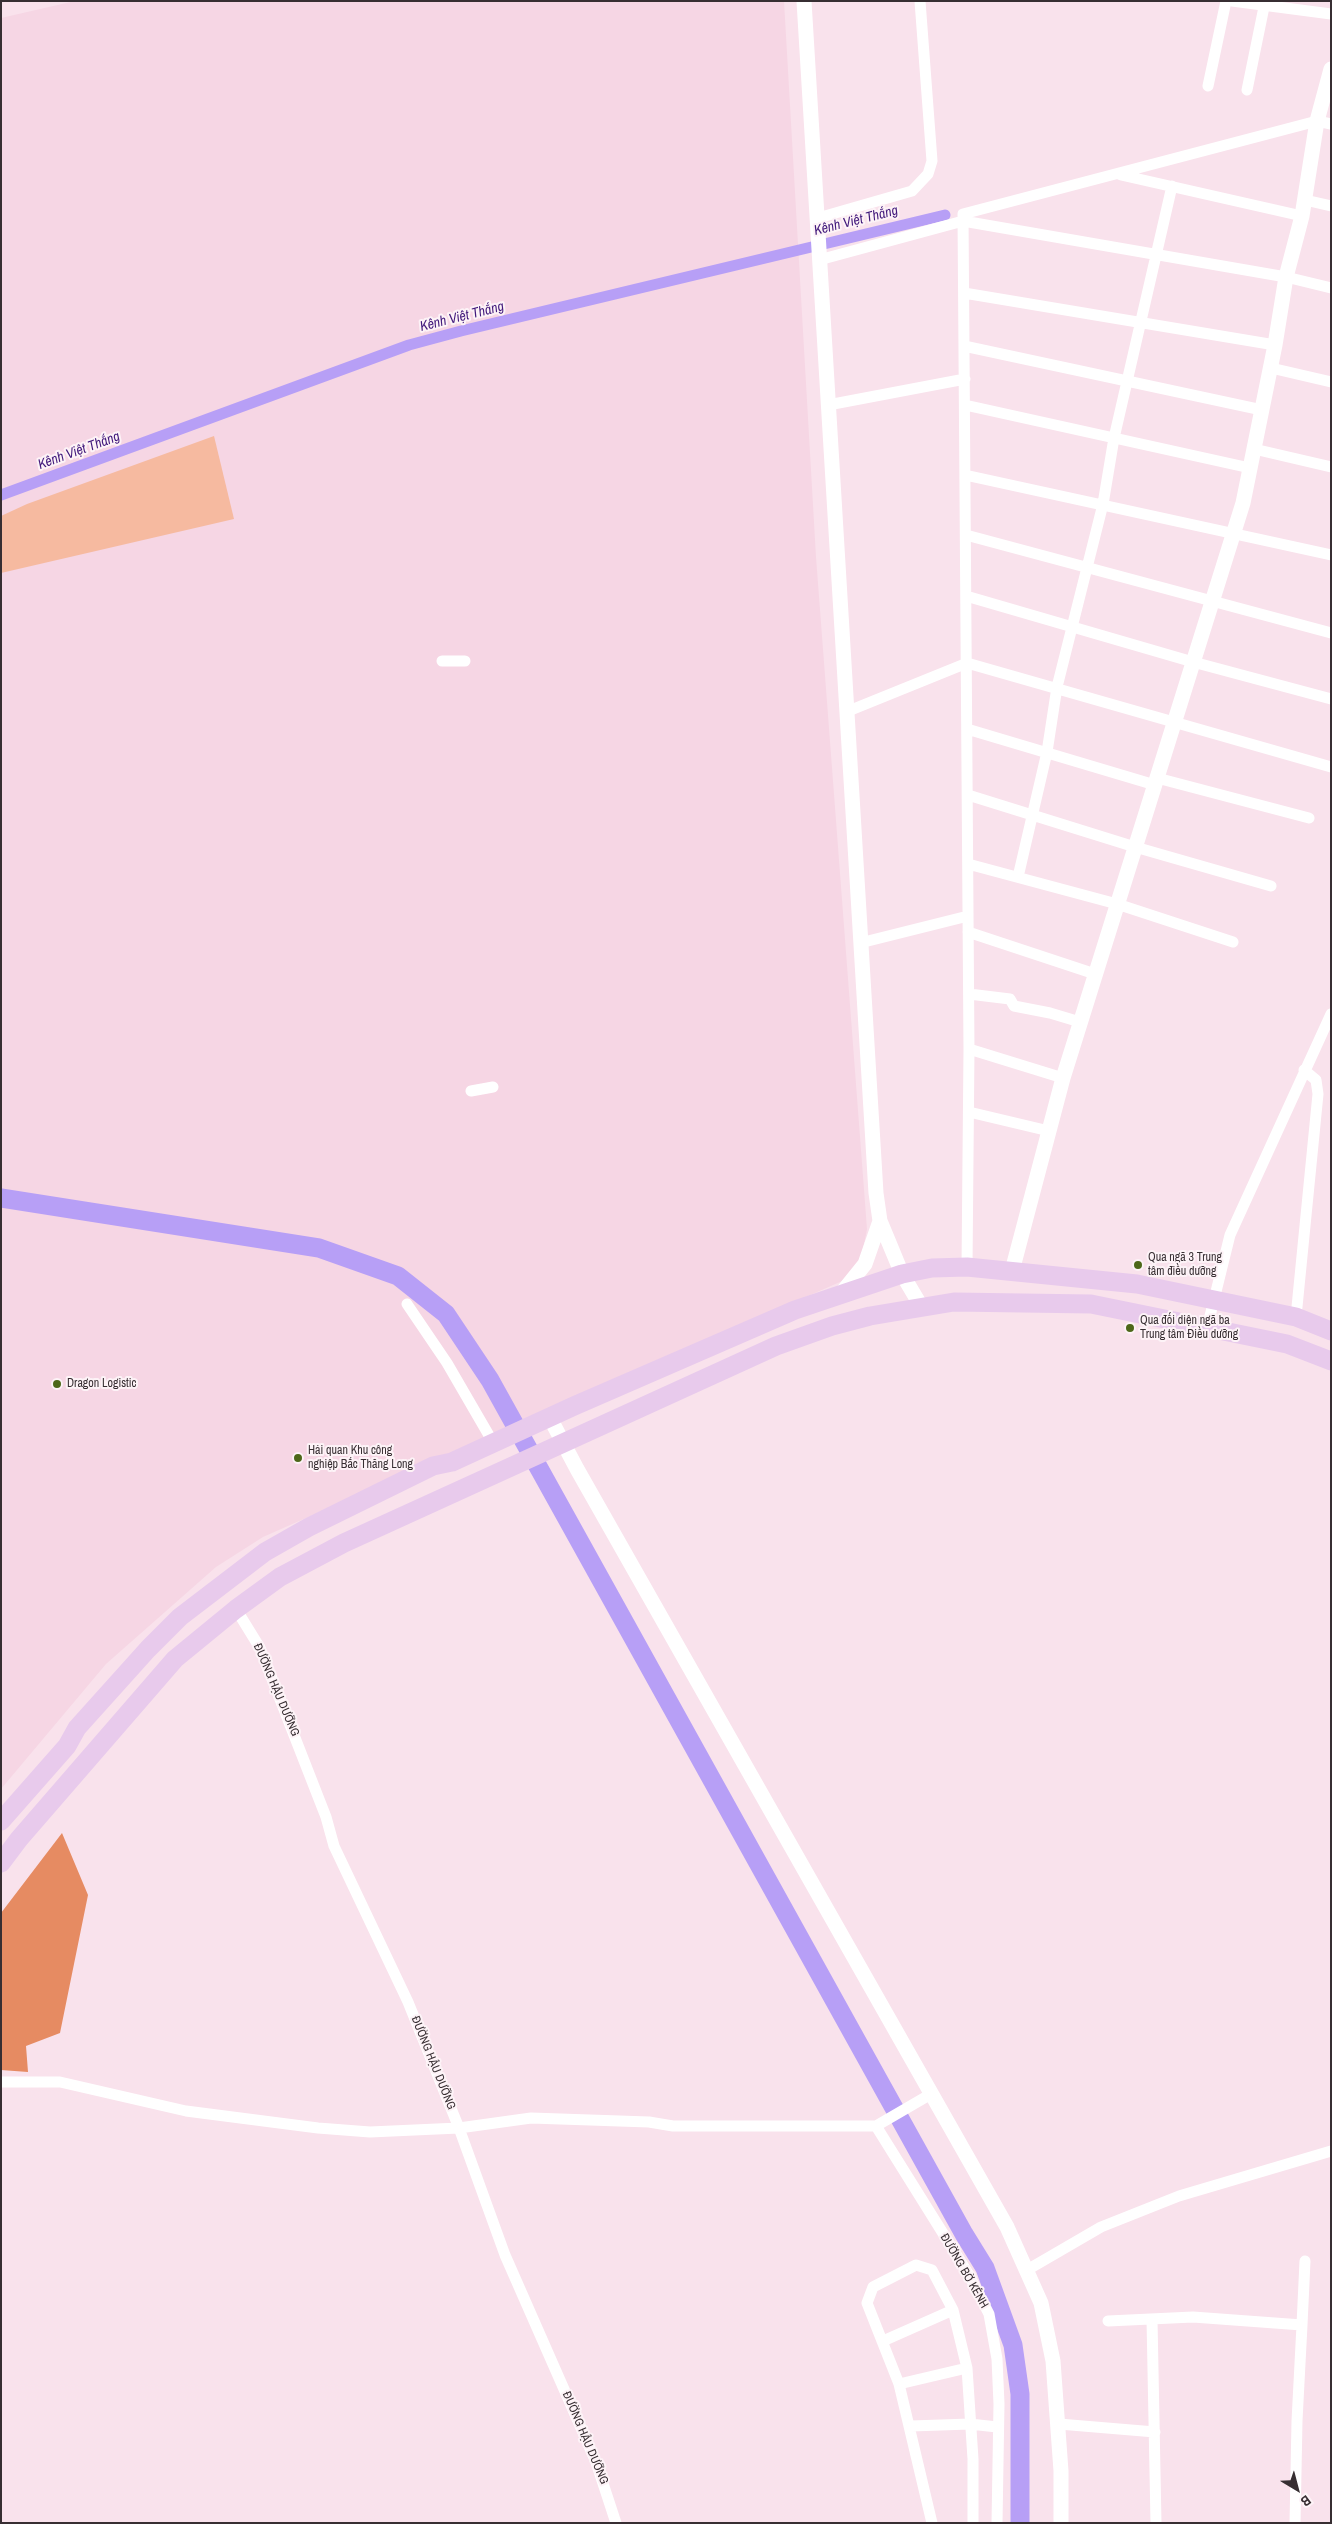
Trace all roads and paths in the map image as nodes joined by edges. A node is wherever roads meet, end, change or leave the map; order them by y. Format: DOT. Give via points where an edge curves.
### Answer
graph roads {
  1 [pos="804,1"];
  2 [pos="920,1"];
  3 [pos="1226,1"];
  4 [pos="1232,1"];
  5 [pos="1264,7"];
  6 [pos="1331,14"];
  7 [pos="1331,69"];
  8 [pos="1208,86"];
  9 [pos="1247,90"];
  10 [pos="1324,122"];
  11 [pos="1118,174"];
  12 [pos="1172,186"];
  13 [pos="1331,206"];
  14 [pos="1303,208"];
  15 [pos="818,220"];
  16 [pos="963,221"];
  17 [pos="1157,254"];
  18 [pos="819,259"];
  19 [pos="1286,277"];
  20 [pos="1331,288"];
  21 [pos="964,293"];
  22 [pos="1141,322"];
  23 [pos="1275,345"];
  24 [pos="964,346"];
  25 [pos="1271,368"];
  26 [pos="965,379"];
  27 [pos="1127,381"];
  28 [pos="1331,382"];
  29 [pos="828,405"];
  30 [pos="965,405"];
  31 [pos="1262,410"];
  32 [pos="1114,438"];
  33 [pos="1254,449"];
  34 [pos="1331,467"];
  35 [pos="1250,468"];
  36 [pos="965,474"];
  37 [pos="1103,504"];
  38 [pos="1234,533"];
  39 [pos="966,535"];
  40 [pos="1331,555"];
  41 [pos="1085,568"];
  42 [pos="966,596"];
  43 [pos="1212,600"];
  44 [pos="1071,626"];
  45 [pos="1331,633"];
  46 [pos="465,660"];
  47 [pos="442,661"];
  48 [pos="1193,662"];
  49 [pos="967,663"];
  50 [pos="1057,687"];
  51 [pos="1331,699"];
  52 [pos="846,712"];
  53 [pos="1174,722"];
  54 [pos="967,729"];
  55 [pos="1047,752"];
  56 [pos="1331,767"];
  57 [pos="1156,782"];
  58 [pos="968,795"];
  59 [pos="1034,815"];
  60 [pos="1309,818"];
  61 [pos="1135,847"];
  62 [pos="968,864"];
  63 [pos="1018,877"];
  64 [pos="1271,886"];
  65 [pos="1117,904"];
  66 [pos="968,916"];
  67 [pos="968,932"];
  68 [pos="1233,942"];
  69 [pos="860,943"];
  70 [pos="1095,974"];
  71 [pos="969,994"];
  72 [pos="1331,1014"];
  73 [pos="1080,1022"];
  74 [pos="969,1049"];
  75 [pos="1304,1070"];
  76 [pos="1063,1078"];
  77 [pos="493,1087"];
  78 [pos="471,1091"];
  79 [pos="969,1112"];
  80 [pos="1049,1131"];
  81 [pos="880,1220"];
  82 [pos="967,1267"];
  83 [pos="1012,1271"];
  84 [pos="902,1274"];
  85 [pos="840,1295"];
  86 [pos="1213,1299"];
  87 [pos="407,1304"];
  88 [pos="921,1306"];
  89 [pos="1296,1317"];
  90 [pos="1207,1328"];
  91 [pos="1331,1331"];
  92 [pos="1331,1361"];
  93 [pos="550,1418"];
  94 [pos="500,1441"];
  95 [pos="562,1442"];
  96 [pos="236,1609"];
  97 [pos="1,1821"];
  98 [pos="1,1863"];
  99 [pos="1,2082"];
  100 [pos="931,2094"];
  101 [pos="876,2126"];
  102 [pos="460,2128"];
  103 [pos="1331,2151"];
  104 [pos="1305,2261"];
  105 [pos="1027,2270"];
  106 [pos="953,2310"];
  107 [pos="1152,2319"];
  108 [pos="1108,2321"];
  109 [pos="1302,2325"];
  110 [pos="883,2341"];
  111 [pos="967,2368"];
  112 [pos="900,2384"];
  113 [pos="970,2424"];
  114 [pos="1059,2424"];
  115 [pos="911,2426"];
  116 [pos="997,2428"];
  117 [pos="1155,2432"];
  118 [pos="616,2523"];
  119 [pos="932,2523"];
  120 [pos="973,2523"];
  121 [pos="997,2523"];
  122 [pos="1061,2523"];
  123 [pos="1156,2523"];
  124 [pos="1295,2523"];
  1 -- 15 [label="street"];
  2 -- 15 [label="street" via="932,161 928,174 912,190"];
  3 -- 8 [label="street"];
  4 -- 5 [label="street"];
  5 -- 6 [label="street"];
  5 -- 9 [label="street"];
  7 -- 10 [label="street"];
  10 -- 11 [label="street"];
  10 -- 14 [label="street"];
  11 -- 12 [label="street"];
  11 -- 16 [label="street" via="963,214"];
  12 -- 14 [label="street"];
  12 -- 17 [label="street"];
  13 -- 14 [label="street"];
  14 -- 19 [label="street"];
  15 -- 18 [label="street"];
  16 -- 17 [label="street"];
  16 -- 18 [label="street"];
  16 -- 21 [label="street"];
  17 -- 19 [label="street"];
  17 -- 22 [label="street"];
  18 -- 29 [label="street"];
  19 -- 20 [label="street"];
  19 -- 23 [label="street"];
  21 -- 22 [label="street"];
  21 -- 24 [label="street"];
  22 -- 23 [label="street"];
  22 -- 27 [label="street"];
  23 -- 25 [label="street"];
  24 -- 26 [label="street"];
  24 -- 27 [label="street"];
  25 -- 28 [label="street"];
  25 -- 31 [label="street"];
  26 -- 29 [label="street"];
  26 -- 30 [label="street"];
  27 -- 31 [label="street"];
  27 -- 32 [label="street"];
  29 -- 52 [label="street"];
  30 -- 32 [label="street"];
  30 -- 36 [label="street"];
  31 -- 33 [label="street"];
  32 -- 35 [label="street"];
  32 -- 37 [label="street"];
  33 -- 34 [label="street"];
  33 -- 35 [label="street"];
  35 -- 38 [label="street"];
  36 -- 37 [label="street"];
  36 -- 39 [label="street"];
  37 -- 38 [label="street"];
  37 -- 41 [label="street"];
  38 -- 40 [label="street"];
  38 -- 43 [label="street"];
  39 -- 41 [label="street"];
  39 -- 42 [label="street"];
  41 -- 43 [label="street"];
  41 -- 44 [label="street"];
  42 -- 44 [label="street"];
  42 -- 49 [label="street"];
  43 -- 45 [label="street"];
  43 -- 48 [label="street"];
  44 -- 48 [label="street"];
  44 -- 50 [label="street"];
  46 -- 47 [label="street"];
  48 -- 51 [label="street"];
  48 -- 53 [label="street"];
  49 -- 50 [label="street"];
  49 -- 52 [label="street"];
  49 -- 54 [label="street"];
  50 -- 53 [label="street"];
  50 -- 55 [label="street"];
  52 -- 69 [label="street"];
  53 -- 56 [label="street"];
  53 -- 57 [label="street"];
  54 -- 55 [label="street"];
  54 -- 58 [label="street"];
  55 -- 57 [label="street"];
  55 -- 59 [label="street"];
  57 -- 60 [label="street"];
  57 -- 61 [label="street"];
  58 -- 59 [label="street"];
  58 -- 62 [label="street"];
  59 -- 61 [label="street"];
  59 -- 63 [label="street"];
  61 -- 64 [label="street"];
  61 -- 65 [label="street"];
  62 -- 63 [label="street"];
  62 -- 66 [label="street"];
  63 -- 65 [label="street"];
  65 -- 68 [label="street"];
  65 -- 70 [label="street"];
  66 -- 67 [label="street"];
  66 -- 69 [label="street"];
  67 -- 70 [label="street"];
  67 -- 71 [label="street"];
  69 -- 81 [label="street"];
  70 -- 73 [label="street"];
  71 -- 73 [label="street" via="1010,999 1014,1006"];
  71 -- 74 [label="street"];
  72 -- 75 [label="street"];
  73 -- 76 [label="street"];
  74 -- 76 [label="street"];
  74 -- 79 [label="street"];
  75 -- 86 [label="street" via="1230,1235"];
  75 -- 89 [label="street" via="1316,1080 1318,1094"];
  76 -- 80 [label="street"];
  77 -- 78 [label="street"];
  79 -- 80 [label="street"];
  79 -- 82 [label="street"];
  80 -- 83 [label="street"];
  81 -- 84 [label="street"];
  81 -- 85 [label="street" via="865,1264"];
  82 -- 83 [label="main road"];
  82 -- 84 [label="main road" via="932,1268"];
  83 -- 86 [label="main road" via="1137,1284"];
  84 -- 85 [label="main road"];
  84 -- 88 [label="street"];
  85 -- 93 [label="main road" via="795,1310"];
  86 -- 89 [label="main road"];
  86 -- 90 [label="street"];
  87 -- 94 [label="street"];
  88 -- 90 [label="main road" via="954,1302 1091,1304"];
  88 -- 95 [label="main road" via="832,1326 776,1346"];
  89 -- 91 [label="main road"];
  90 -- 92 [label="main road" via="1288,1344"];
  93 -- 94 [label="main road"];
  93 -- 95 [label="street"];
  94 -- 97 [label="main road" via="452,1462 433,1466 300,1531 226,1580 180,1617 148,1649 77,1728 66,1746"];
  95 -- 96 [label="main road" via="344,1543 280,1577"];
  95 -- 100 [label="street"];
  96 -- 98 [label="main road" via="174,1659"];
  96 -- 102 [label="street, ĐƯỜNG HẬU DƯỠNG" via="260,1648 323,1808 334,1846 408,2002"];
  99 -- 102 [label="street" via="60,2082 186,2111 318,2128 370,2132"];
  100 -- 101 [label="street"];
  100 -- 105 [label="street" via="1007,2227"];
  101 -- 102 [label="street" via="672,2126 649,2122 531,2118"];
  101 -- 116 [label="street, ĐƯỜNG BỜ KÊNH" via="989,2314 997,2359"];
  102 -- 118 [label="street, ĐƯỜNG HẬU DƯỠNG" via="504,2255 596,2462"];
  103 -- 105 [label="street" via="1179,2196 1101,2227"];
  104 -- 109 [label="street"];
  105 -- 114 [label="street" via="1042,2302 1053,2361"];
  106 -- 110 [label="street"];
  106 -- 110 [label="street" via="932,2270 916,2265 873,2287 867,2303"];
  106 -- 111 [label="street"];
  107 -- 108 [label="street"];
  107 -- 109 [label="street" via="1193,2317"];
  107 -- 117 [label="street"];
  109 -- 124 [label="street"];
  110 -- 112 [label="street"];
  111 -- 112 [label="street"];
  111 -- 113 [label="street"];
  112 -- 115 [label="street"];
  113 -- 115 [label="street"];
  113 -- 116 [label="street"];
  113 -- 120 [label="street"];
  114 -- 117 [label="street"];
  114 -- 122 [label="street"];
  115 -- 119 [label="street"];
  116 -- 121 [label="street, ĐƯỜNG BỜ KÊNH"];
  117 -- 123 [label="street"];
}
